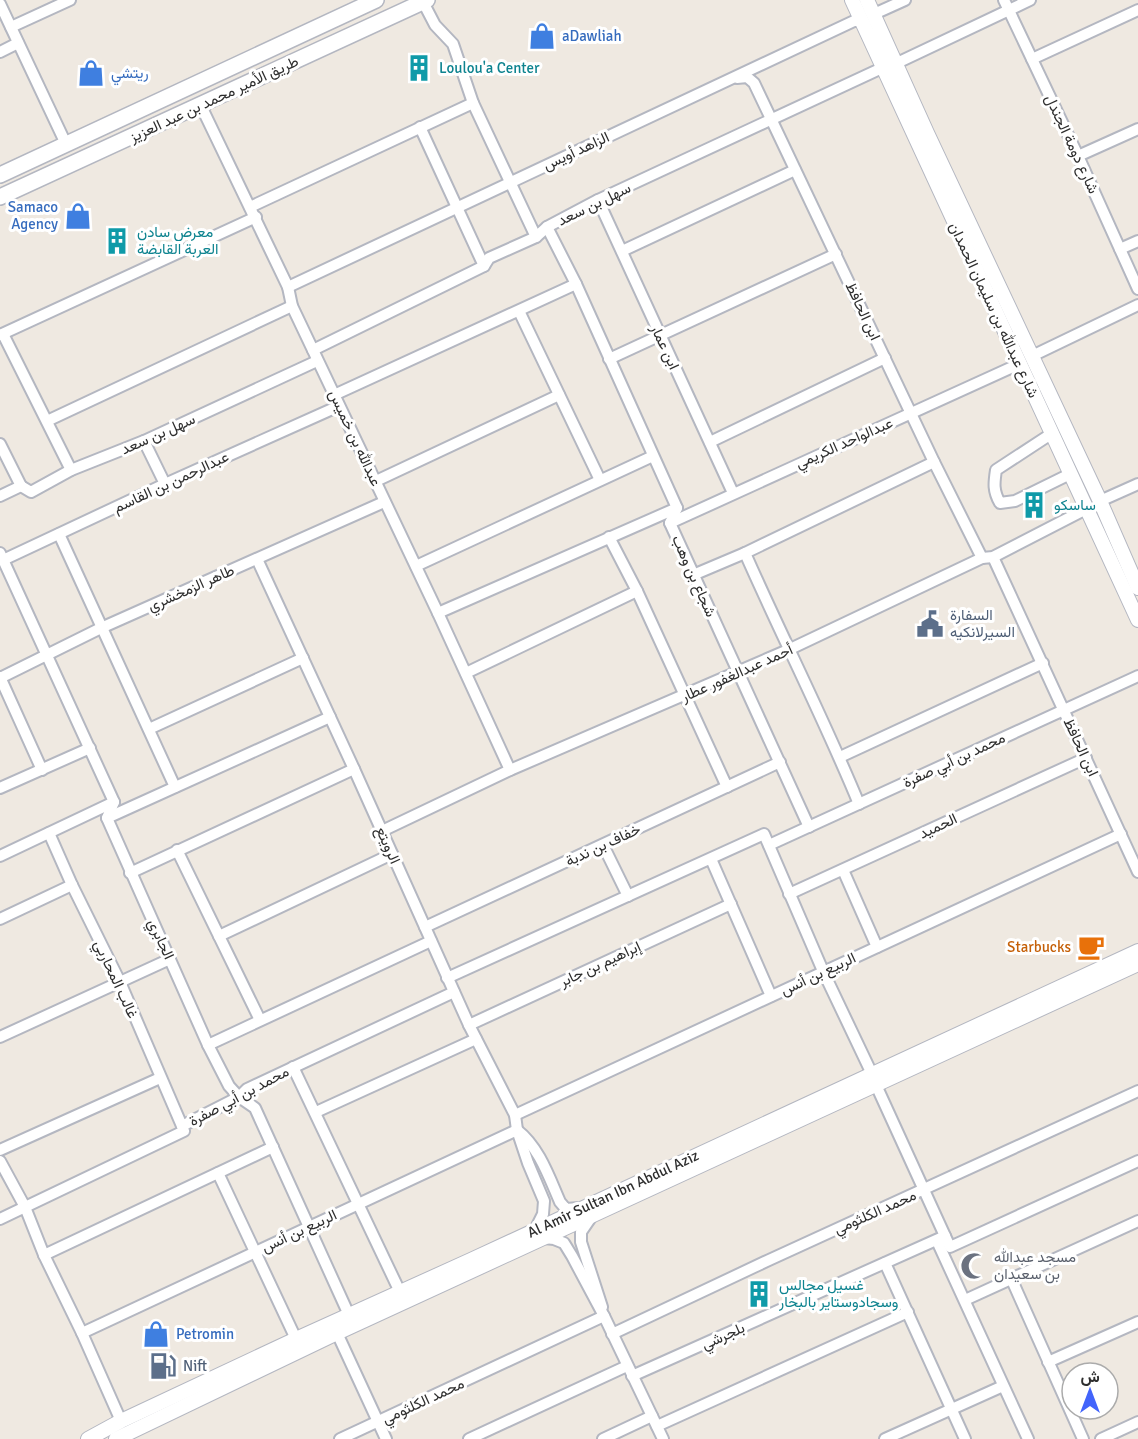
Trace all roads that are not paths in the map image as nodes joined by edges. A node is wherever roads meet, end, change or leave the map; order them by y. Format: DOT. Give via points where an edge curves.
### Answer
graph roads {
  1 [pos="70,0"];
  2 [pos="376,0"];
  3 [pos="401,0"];
  4 [pos="852,0"];
  5 [pos="867,0"];
  6 [pos="904,0"];
  7 [pos="1030,0"];
  8 [pos="425,1"];
  9 [pos="0,4"];
  10 [pos="1006,5"];
  11 [pos="1138,10"];
  12 [pos="874,14"];
  13 [pos="864,25"];
  14 [pos="11,27"];
  15 [pos="350,36"];
  16 [pos="18,43"];
  17 [pos="0,52"];
  18 [pos="1032,59"];
  19 [pos="897,63"];
  20 [pos="882,68"];
  21 [pos="736,78"];
  22 [pos="473,103"];
  23 [pos="201,106"];
  24 [pos="771,120"];
  25 [pos="420,127"];
  26 [pos="1138,129"];
  27 [pos="66,144"];
  28 [pos="1078,156"];
  29 [pos="795,170"];
  30 [pos="0,175"];
  31 [pos="511,181"];
  32 [pos="0,197"];
  33 [pos="598,201"];
  34 [pos="250,207"];
  35 [pos="456,207"];
  36 [pos="256,217"];
  37 [pos="547,227"];
  38 [pos="536,237"];
  39 [pos="1138,241"];
  40 [pos="1120,249"];
  41 [pos="622,251"];
  42 [pos="836,254"];
  43 [pos="484,266"];
  44 [pos="576,284"];
  45 [pos="288,286"];
  46 [pos="1138,289"];
  47 [pos="1138,305"];
  48 [pos="292,306"];
  49 [pos="519,311"];
  50 [pos="2,334"];
  51 [pos="659,336"];
  52 [pos="313,350"];
  53 [pos="1032,356"];
  54 [pos="885,358"];
  55 [pos="609,359"];
  56 [pos="317,361"];
  57 [pos="1019,364"];
  58 [pos="334,395"];
  59 [pos="559,395"];
  60 [pos="339,406"];
  61 [pos="912,412"];
  62 [pos="47,421"];
  63 [pos="1052,434"];
  64 [pos="144,441"];
  65 [pos="710,442"];
  66 [pos="0,444"];
  67 [pos="653,456"];
  68 [pos="934,462"];
  69 [pos="71,470"];
  70 [pos="1070,474"];
  71 [pos="600,480"];
  72 [pos="376,481"];
  73 [pos="165,484"];
  74 [pos="1138,484"];
  75 [pos="21,486"];
  76 [pos="733,493"];
  77 [pos="0,496"];
  78 [pos="384,502"];
  79 [pos="1094,505"];
  80 [pos="677,508"];
  81 [pos="670,523"];
  82 [pos="59,534"];
  83 [pos="609,537"];
  84 [pos="745,553"];
  85 [pos="2,557"];
  86 [pos="988,557"];
  87 [pos="257,559"];
  88 [pos="416,566"];
  89 [pos="693,575"];
  90 [pos="1138,588"];
  91 [pos="637,591"];
  92 [pos="438,613"];
  93 [pos="1138,620"];
  94 [pos="101,628"];
  95 [pos="788,650"];
  96 [pos="47,654"];
  97 [pos="303,658"];
  98 [pos="1043,663"];
  99 [pos="737,672"];
  100 [pos="466,673"];
  101 [pos="1138,676"];
  102 [pos="0,678"];
  103 [pos="684,696"];
  104 [pos="1064,710"];
  105 [pos="330,717"];
  106 [pos="149,729"];
  107 [pos="90,748"];
  108 [pos="840,757"];
  109 [pos="1086,758"];
  110 [pos="780,762"];
  111 [pos="354,769"];
  112 [pos="42,770"];
  113 [pos="510,770"];
  114 [pos="175,787"];
  115 [pos="0,788"];
  116 [pos="727,788"];
  117 [pos="114,802"];
  118 [pos="860,804"];
  119 [pos="107,818"];
  120 [pos="809,827"];
  121 [pos="382,831"];
  122 [pos="49,833"];
  123 [pos="1121,834"];
  124 [pos="603,845"];
  125 [pos="769,845"];
  126 [pos="177,850"];
  127 [pos="392,854"];
  128 [pos="0,856"];
  129 [pos="711,859"];
  130 [pos="843,870"];
  131 [pos="1138,872"];
  132 [pos="130,873"];
  133 [pos="72,885"];
  134 [pos="789,894"];
  135 [pos="628,896"];
  136 [pos="731,904"];
  137 [pos="0,919"];
  138 [pos="425,927"];
  139 [pos="219,936"];
  140 [pos="431,941"];
  141 [pos="877,947"];
  142 [pos="1138,951"];
  143 [pos="170,959"];
  144 [pos="1138,964"];
  145 [pos="823,971"];
  146 [pos="447,978"];
  147 [pos="120,982"];
  148 [pos="454,992"];
  149 [pos="771,996"];
  150 [pos="260,1020"];
  151 [pos="469,1025"];
  152 [pos="0,1037"];
  153 [pos="476,1039"];
  154 [pos="208,1045"];
  155 [pos="293,1067"];
  156 [pos="160,1078"];
  157 [pos="874,1079"];
  158 [pos="1138,1091"];
  159 [pos="239,1097"];
  160 [pos="316,1112"];
  161 [pos="515,1116"];
  162 [pos="182,1126"];
  163 [pos="517,1130"];
  164 [pos="273,1147"];
  165 [pos="0,1150"];
  166 [pos="0,1161"];
  167 [pos="1138,1161"];
  168 [pos="218,1173"];
  169 [pos="924,1190"];
  170 [pos="359,1203"];
  171 [pos="25,1207"];
  172 [pos="587,1212"];
  173 [pos="0,1218"];
  174 [pos="1138,1221"];
  175 [pos="310,1227"];
  176 [pos="540,1234"];
  177 [pos="944,1242"];
  178 [pos="256,1252"];
  179 [pos="44,1255"];
  180 [pos="885,1263"];
  181 [pos="1011,1278"];
  182 [pos="400,1292"];
  183 [pos="965,1300"];
  184 [pos="908,1312"];
  185 [pos="349,1315"];
  186 [pos="604,1316"];
  187 [pos="1138,1322"];
  188 [pos="82,1333"];
  189 [pos="338,1333"];
  190 [pos="612,1334"];
  191 [pos="296,1339"];
  192 [pos="1048,1362"];
  193 [pos="629,1371"];
  194 [pos="1003,1386"];
  195 [pos="952,1409"];
  196 [pos="654,1421"];
  197 [pos="377,1422"];
  198 [pos="1138,1422"];
  199 [pos="123,1433"];
  200 [pos="88,1439"];
  201 [pos="340,1439"];
  202 [pos="386,1439"];
  203 [pos="469,1439"];
  204 [pos="603,1439"];
  205 [pos="663,1439"];
  206 [pos="885,1439"];
  207 [pos="965,1439"];
  208 [pos="1028,1439"];
  209 [pos="1083,1439"];
  210 [pos="1101,1439"];
  1 -- 14 [label="street"];
  2 -- 27 [label="main road, طريق الأمير محمد بن عبد العزيز"];
  3 -- 15 [label="main road" via="366,20"];
  4 -- 13 [label="street, شارع عبدالله بن سليمان الحمدان"];
  5 -- 12 [label="street, شارع عبدالله بن سليمان الحمدان"];
  6 -- 12 [label="street"];
  7 -- 10 [label="street"];
  8 -- 15 [label="main road, طريق الأمير محمد بن عبد العزيز"];
  8 -- 22 [label="street" via="435,25 453,44"];
  9 -- 14 [label="street"];
  10 -- 18 [label="street, شارع دومة الجندل"];
  10 -- 19 [label="street"];
  11 -- 18 [label="street"];
  12 -- 19 [label="street, شارع عبدالله بن سليمان الحمدان"];
  13 -- 20 [label="street, شارع عبدالله بن سليمان الحمدان"];
  13 -- 21 [label="street, الزاهد أويس" via="854,21"];
  14 -- 16 [label="street"];
  15 -- 23 [label="main road, طريق الأمير محمد بن عبد العزيز"];
  16 -- 17 [label="street"];
  16 -- 27 [label="street"];
  18 -- 28 [label="street, شارع دومة الجندل"];
  19 -- 53 [label="street, شارع عبدالله بن سليمان الحمدان"];
  20 -- 24 [label="street, سهل بن سعد"];
  20 -- 57 [label="street, شارع عبدالله بن سليمان الحمدان"];
  21 -- 24 [label="street, ابن الحافظ" via="747,77 754,83"];
  21 -- 31 [label="street, الزاهد أويس"];
  22 -- 25 [label="street"];
  22 -- 31 [label="street"];
  23 -- 32 [label="main road, طريق الأمير محمد بن عبد العزيز"];
  23 -- 34 [label="street, عبدالله بن خميس"];
  24 -- 29 [label="street, ابن الحافظ"];
  24 -- 33 [label="street, سهل بن سعد"];
  25 -- 34 [label="street"];
  25 -- 35 [label="street"];
  26 -- 28 [label="street"];
  27 -- 30 [label="main road, طريق الأمير محمد بن عبد العزيز"];
  28 -- 40 [label="street, شارع دومة الجندل"];
  29 -- 41 [label="street"];
  29 -- 42 [label="street, ابن الحافظ"];
  31 -- 35 [label="street, الزاهد أويس"];
  31 -- 38 [label="street"];
  33 -- 37 [label="street, سهل بن سعد"];
  33 -- 41 [label="street, ابن عمار"];
  34 -- 36 [label="street, عبدالله بن خميس"];
  35 -- 43 [label="street"];
  35 -- 45 [label="street, الزاهد أويس"];
  36 -- 45 [label="street, عبدالله بن خميس"];
  36 -- 50 [label="street"];
  37 -- 38 [label="street, سهل بن سعد"];
  37 -- 44 [label="street"];
  38 -- 43 [label="street, سهل بن سعد" via="489,258"];
  39 -- 40 [label="street"];
  40 -- 46 [label="street, شارع دومة الجندل"];
  41 -- 51 [label="street, ابن عمار"];
  42 -- 51 [label="street"];
  42 -- 54 [label="street, ابن الحافظ"];
  43 -- 52 [label="street, سهل بن سعد"];
  44 -- 49 [label="street"];
  44 -- 55 [label="street"];
  45 -- 48 [label="street, عبدالله بن خميس"];
  47 -- 53 [label="street"];
  48 -- 52 [label="street, عبدالله بن خميس"];
  48 -- 62 [label="street"];
  49 -- 58 [label="street"];
  49 -- 59 [label="street"];
  50 -- 62 [label="street"];
  51 -- 55 [label="street"];
  51 -- 65 [label="street, ابن عمار"];
  52 -- 56 [label="street, عبدالله بن خميس"];
  53 -- 79 [label="street, شارع عبدالله بن سليمان الحمدان"];
  54 -- 61 [label="street, ابن الحافظ"];
  54 -- 65 [label="street"];
  55 -- 67 [label="street"];
  56 -- 58 [label="street, عبدالله بن خميس"];
  56 -- 64 [label="street, سهل بن سعد"];
  57 -- 61 [label="street, عبدالواحد الكريمي"];
  57 -- 63 [label="street, شارع عبدالله بن سليمان الحمدان"];
  58 -- 60 [label="street, عبدالله بن خميس"];
  59 -- 71 [label="street"];
  59 -- 72 [label="street"];
  60 -- 72 [label="street, عبدالله بن خميس"];
  60 -- 73 [label="street, عبدالرحمن بن القاسم"];
  61 -- 68 [label="street, ابن الحافظ"];
  61 -- 76 [label="street, عبدالواحد الكريمي"];
  62 -- 69 [label="street"];
  63 -- 70 [label="street, شارع عبدالله بن سليمان الحمدان"];
  63 -- 70 [label="street" via="996,470 996,496 1000,503 1015,501"];
  64 -- 69 [label="street, سهل بن سعد"];
  64 -- 73 [label="street"];
  65 -- 76 [label="street, ابن عمار"];
  66 -- 75 [label="street"];
  67 -- 71 [label="street"];
  67 -- 80 [label="street"];
  68 -- 84 [label="street"];
  68 -- 86 [label="street, ابن الحافظ"];
  69 -- 75 [label="street, سهل بن سعد" via="31,492"];
  70 -- 79 [label="street, شارع عبدالله بن سليمان الحمدان"];
  71 -- 88 [label="street"];
  72 -- 78 [label="street, عبدالله بن خميس"];
  73 -- 82 [label="street, عبدالرحمن بن القاسم"];
  74 -- 79 [label="street, أحمد عبدالغفور عطار"];
  75 -- 77 [label="street, سهل بن سعد"];
  76 -- 81 [label="street, عبدالواحد الكريمي"];
  78 -- 87 [label="street, طاهر الزمخشري"];
  78 -- 88 [label="street, عبدالله بن خميس"];
  79 -- 86 [label="street, أحمد عبدالغفور عطار"];
  79 -- 90 [label="street, شارع عبدالله بن سليمان الحمدان"];
  79 -- 93 [label="street, شارع عبدالله بن سليمان الحمدان"];
  80 -- 81 [label="street, شجاع بن وهب"];
  80 -- 83 [label="street"];
  81 -- 89 [label="street, شجاع بن وهب"];
  82 -- 85 [label="street, عبدالرحمن بن القاسم"];
  82 -- 94 [label="street"];
  83 -- 91 [label="street"];
  83 -- 92 [label="street"];
  84 -- 89 [label="street"];
  84 -- 95 [label="street"];
  85 -- 96 [label="street"];
  86 -- 95 [label="street, أحمد عبدالغفور عطار"];
  86 -- 98 [label="street, ابن الحافظ"];
  87 -- 94 [label="street, طاهر الزمخشري"];
  87 -- 97 [label="street, الرويتع"];
  88 -- 92 [label="street, عبدالله بن خميس"];
  89 -- 99 [label="street, شجاع بن وهب"];
  91 -- 100 [label="street"];
  91 -- 103 [label="street"];
  92 -- 100 [label="street, عبدالله بن خميس"];
  94 -- 96 [label="street, طاهر الزمخشري"];
  94 -- 106 [label="street"];
  95 -- 99 [label="street, أحمد عبدالغفور عطار"];
  95 -- 108 [label="street"];
  96 -- 102 [label="street, طاهر الزمخشري"];
  96 -- 107 [label="street"];
  97 -- 105 [label="street, الرويتع"];
  97 -- 106 [label="street"];
  98 -- 104 [label="street, ابن الحافظ"];
  98 -- 108 [label="street"];
  99 -- 103 [label="street, أحمد عبدالغفور عطار"];
  99 -- 110 [label="street, شجاع بن وهب"];
  100 -- 113 [label="street, عبدالله بن خميس"];
  101 -- 104 [label="street, محمد بن أبي صفرة"];
  102 -- 112 [label="street"];
  103 -- 113 [label="street, أحمد عبدالغفور عطار"];
  103 -- 116 [label="street"];
  104 -- 109 [label="street, ابن الحافظ"];
  104 -- 118 [label="street, محمد بن أبي صفرة"];
  105 -- 111 [label="street, الرويتع"];
  105 -- 114 [label="street"];
  106 -- 114 [label="street"];
  107 -- 112 [label="street"];
  107 -- 117 [label="street"];
  108 -- 118 [label="street"];
  109 -- 123 [label="street, ابن الحافظ"];
  109 -- 130 [label="street, الحميد"];
  110 -- 116 [label="street, خفاف بن ندبة"];
  110 -- 120 [label="street, شجاع بن وهب"];
  111 -- 121 [label="street, الرويتع"];
  111 -- 126 [label="street"];
  112 -- 115 [label="street"];
  113 -- 121 [label="street, أحمد عبدالغفور عطار"];
  114 -- 119 [label="street"];
  116 -- 124 [label="street, خفاف بن ندبة"];
  117 -- 119 [label="street"];
  117 -- 122 [label="street"];
  118 -- 120 [label="street, محمد بن أبي صفرة"];
  119 -- 132 [label="street, الجابري"];
  120 -- 125 [label="street, محمد بن أبي صفرة"];
  121 -- 127 [label="street, الرويتع"];
  122 -- 128 [label="street"];
  122 -- 133 [label="street, غالب المحاربي"];
  123 -- 131 [label="street, ابن الحافظ"];
  123 -- 141 [label="street, الربيع بن أنس"];
  124 -- 135 [label="street"];
  124 -- 138 [label="street, خفاف بن ندبة"];
  125 -- 129 [label="street" via="764,834"];
  125 -- 134 [label="street"];
  126 -- 132 [label="street"];
  126 -- 139 [label="street"];
  127 -- 138 [label="street, الرويتع"];
  127 -- 139 [label="street"];
  129 -- 135 [label="street"];
  129 -- 136 [label="street"];
  130 -- 134 [label="street, الحميد"];
  130 -- 141 [label="street"];
  132 -- 143 [label="street, الجابري"];
  133 -- 137 [label="street"];
  133 -- 147 [label="street, غالب المحاربي"];
  134 -- 145 [label="street"];
  135 -- 146 [label="street"];
  136 -- 149 [label="street"];
  136 -- 151 [label="street, إبراهيم بن جابر"];
  138 -- 140 [label="street, الرويتع"];
  139 -- 150 [label="street"];
  140 -- 146 [label="street, الرويتع"];
  140 -- 150 [label="street"];
  141 -- 145 [label="street, الربيع بن أنس"];
  142 -- 157 [label="street, Al Amir Sultan Ibn Abdul Aziz"];
  143 -- 147 [label="street"];
  143 -- 154 [label="street, الجابري"];
  144 -- 157 [label="street, Al Amir Sultan Ibn Abdul Aziz"];
  145 -- 149 [label="street, الربيع بن أنس"];
  145 -- 157 [label="street"];
  146 -- 148 [label="street, الرويتع"];
  147 -- 152 [label="street"];
  147 -- 156 [label="street, غالب المحاربي"];
  148 -- 151 [label="street, الرويتع"];
  148 -- 155 [label="street, محمد بن أبي صفرة"];
  149 -- 161 [label="street, الربيع بن أنس"];
  150 -- 154 [label="street"];
  151 -- 153 [label="street, الرويتع"];
  153 -- 160 [label="street"];
  153 -- 161 [label="street, الرويتع"];
  154 -- 159 [label="street, الجابري"];
  155 -- 159 [label="street, محمد بن أبي صفرة" via="247,1089"];
  155 -- 160 [label="street"];
  156 -- 162 [label="street, غالب المحاربي"];
  156 -- 165 [label="street"];
  157 -- 169 [label="street"];
  157 -- 172 [label="street, Al Amir Sultan Ibn Abdul Aziz"];
  158 -- 169 [label="street, محمد الكلثومي"];
  159 -- 162 [label="street, محمد بن أبي صفرة"];
  159 -- 164 [label="street, الجابري" via="255,1107"];
  160 -- 170 [label="street"];
  161 -- 163 [label="street, الرويتع"];
  162 -- 171 [label="street, محمد بن أبي صفرة" via="184,1131"];
  163 -- 170 [label="street, الربيع بن أنس"];
  163 -- 172 [label="street" via="536,1150 560,1203 566,1209"];
  163 -- 176 [label="street, الرويتع" via="544,1201"];
  164 -- 168 [label="street"];
  164 -- 175 [label="street, الجابري"];
  166 -- 171 [label="street"];
  167 -- 177 [label="street, بلجرشي"];
  168 -- 178 [label="street"];
  168 -- 179 [label="street"];
  169 -- 177 [label="street"];
  169 -- 190 [label="street, محمد الكلثومي"];
  170 -- 175 [label="street, الربيع بن أنس"];
  170 -- 182 [label="street"];
  171 -- 173 [label="street, محمد بن أبي صفرة"];
  171 -- 179 [label="street"];
  172 -- 176 [label="street, Al Amir Sultan Ibn Abdul Aziz"];
  172 -- 186 [label="street" via="581,1242"];
  174 -- 181 [label="street"];
  175 -- 178 [label="street, الربيع بن أنس"];
  175 -- 185 [label="street, الجابري"];
  176 -- 182 [label="street, Al Amir Sultan Ibn Abdul Aziz"];
  176 -- 186 [label="street" via="564,1243"];
  176 -- 189 [label="street, Al Amir Sultan Ibn Abdul Aziz"];
  177 -- 180 [label="street, بلجرشي"];
  177 -- 183 [label="street"];
  178 -- 188 [label="street, الربيع بن أنس"];
  178 -- 191 [label="street"];
  179 -- 188 [label="street"];
  180 -- 184 [label="street"];
  180 -- 193 [label="street, بلجرشي"];
  181 -- 183 [label="street"];
  181 -- 192 [label="street"];
  182 -- 185 [label="street, Al Amir Sultan Ibn Abdul Aziz"];
  183 -- 194 [label="street"];
  184 -- 195 [label="street"];
  184 -- 196 [label="street"];
  185 -- 191 [label="street, Al Amir Sultan Ibn Abdul Aziz"];
  186 -- 190 [label="street"];
  186 -- 197 [label="street, محمد الكلثومي"];
  187 -- 192 [label="street"];
  188 -- 199 [label="street"];
  189 -- 197 [label="street"];
  189 -- 199 [label="street, Al Amir Sultan Ibn Abdul Aziz"];
  190 -- 193 [label="street"];
  191 -- 199 [label="street, Al Amir Sultan Ibn Abdul Aziz"];
  192 -- 209 [label="street"];
  193 -- 196 [label="street"];
  193 -- 203 [label="street, بلجرشي"];
  194 -- 195 [label="street"];
  194 -- 208 [label="street"];
  195 -- 206 [label="street"];
  195 -- 207 [label="street"];
  196 -- 204 [label="street"];
  196 -- 205 [label="street"];
  197 -- 201 [label="street, محمد الكلثومي"];
  197 -- 202 [label="street"];
  198 -- 210 [label="street"];
  199 -- 200 [label="street, Al Amir Sultan Ibn Abdul Aziz"];
}
